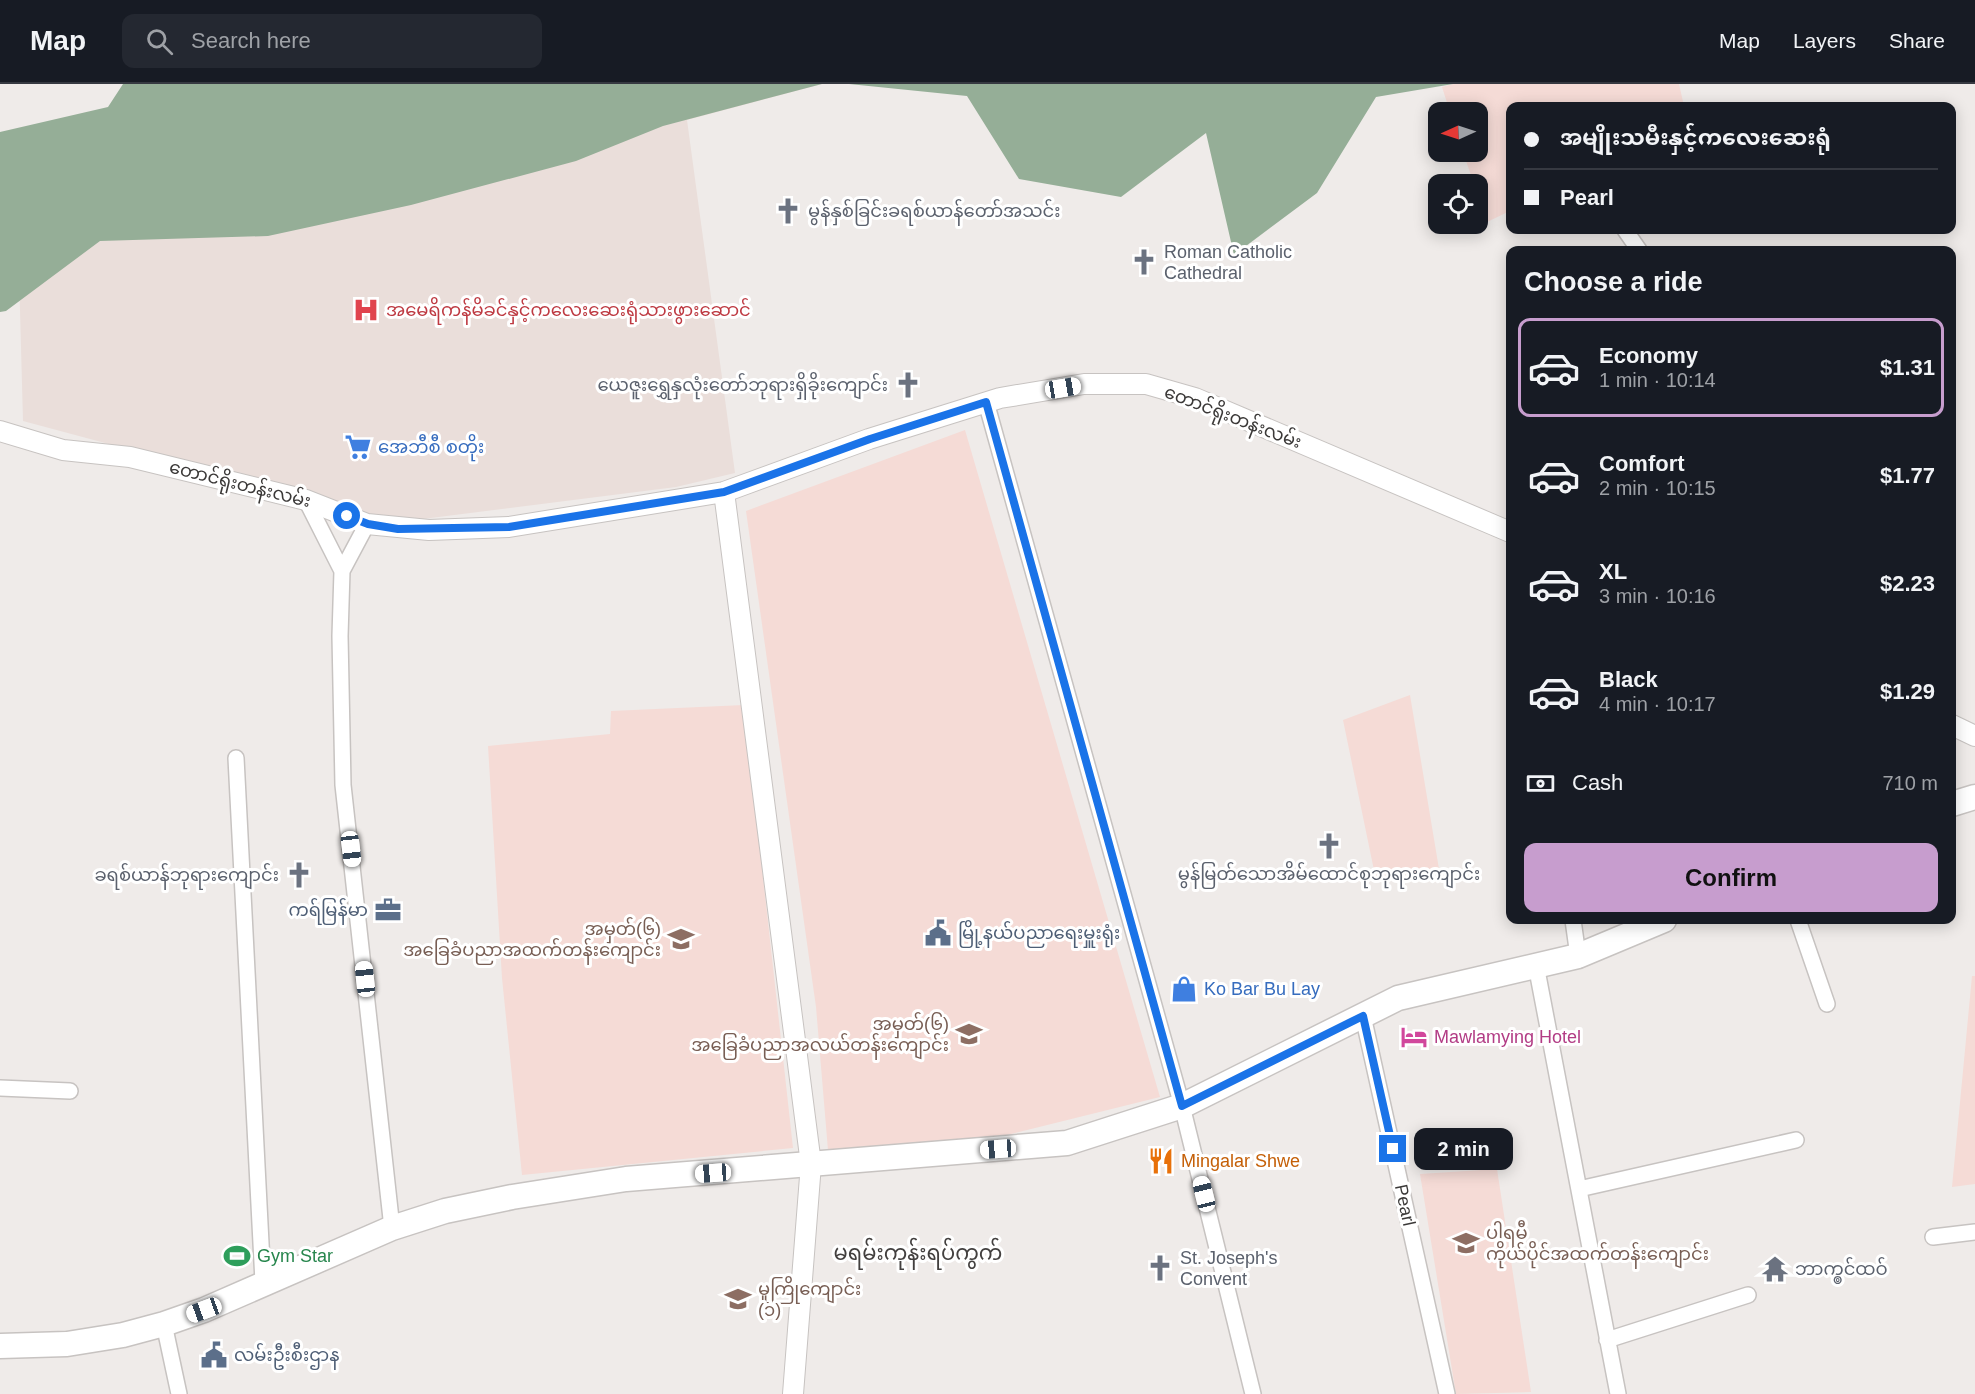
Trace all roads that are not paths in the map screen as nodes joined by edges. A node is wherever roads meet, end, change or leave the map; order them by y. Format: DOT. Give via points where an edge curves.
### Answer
graph roads {
  1 [pos="986,402"];
  2 [pos="0,431"];
  3 [pos="724,492"];
  4 [pos="306,500"];
  5 [pos="368,524"];
  6 [pos="1506,530"];
  7 [pos="342,571"];
  8 [pos="1956,727"];
  9 [pos="1975,736"];
  10 [pos="236,758"];
  11 [pos="1975,797"];
  12 [pos="1956,803"];
  13 [pos="1574,924"];
  14 [pos="1654,924"];
  15 [pos="1799,924"];
  16 [pos="1578,956"];
  17 [pos="1536,965"];
  18 [pos="1827,1004"];
  19 [pos="1363,1016"];
  20 [pos="0,1088"];
  21 [pos="70,1091"];
  22 [pos="1182,1106"];
  23 [pos="1796,1140"];
  24 [pos="811,1164"];
  25 [pos="1579,1190"];
  26 [pos="392,1227"];
  27 [pos="1975,1232"];
  28 [pos="1933,1237"];
  29 [pos="263,1281"];
  30 [pos="1748,1295"];
  31 [pos="164,1324"];
  32 [pos="1607,1340"];
  33 [pos="0,1346"];
  34 [pos="179,1394"];
  35 [pos="793,1394"];
  36 [pos="1253,1394"];
  37 [pos="1447,1394"];
  38 [pos="1618,1394"];
  1 -- 3 [label="street, တောင်ရိုးတန်းလမ်း"];
  1 -- 6 [label="street, တောင်ရိုးတန်းလမ်း" via="1084,384 1146,384 1195,398"];
  1 -- 22 [label="street"];
  2 -- 4 [label="street, တောင်ရိုးတန်းလမ်း" via="63,450 130,457"];
  3 -- 5 [label="street, တောင်ရိုးတန်းလမ်း" via="509,527 429,530"];
  3 -- 24 [label="street"];
  4 -- 5 [label="street, တောင်ရိုးတန်းလမ်း"];
  4 -- 7 [label="street"];
  5 -- 7 [label="street"];
  7 -- 26 [label="street" via="343,785"];
  8 -- 9 [label="street"];
  10 -- 29 [label="street"];
  11 -- 12 [label="main road"];
  13 -- 16 [label="street"];
  14 -- 16 [label="main road"];
  15 -- 18 [label="street"];
  16 -- 17 [label="main road"];
  17 -- 19 [label="main road" via="1398,998"];
  17 -- 25 [label="street"];
  19 -- 22 [label="main road"];
  19 -- 37 [label="street, Pearl"];
  20 -- 21 [label="street"];
  22 -- 24 [label="main road" via="1067,1143"];
  22 -- 36 [label="street"];
  23 -- 25 [label="street"];
  24 -- 26 [label="main road" via="626,1179 445,1211"];
  24 -- 35 [label="street"];
  25 -- 32 [label="street"];
  26 -- 29 [label="main road"];
  27 -- 28 [label="street"];
  29 -- 31 [label="main road" via="204,1310"];
  30 -- 32 [label="street"];
  31 -- 33 [label="main road" via="67,1344"];
  31 -- 34 [label="street"];
  32 -- 38 [label="street"];
}
